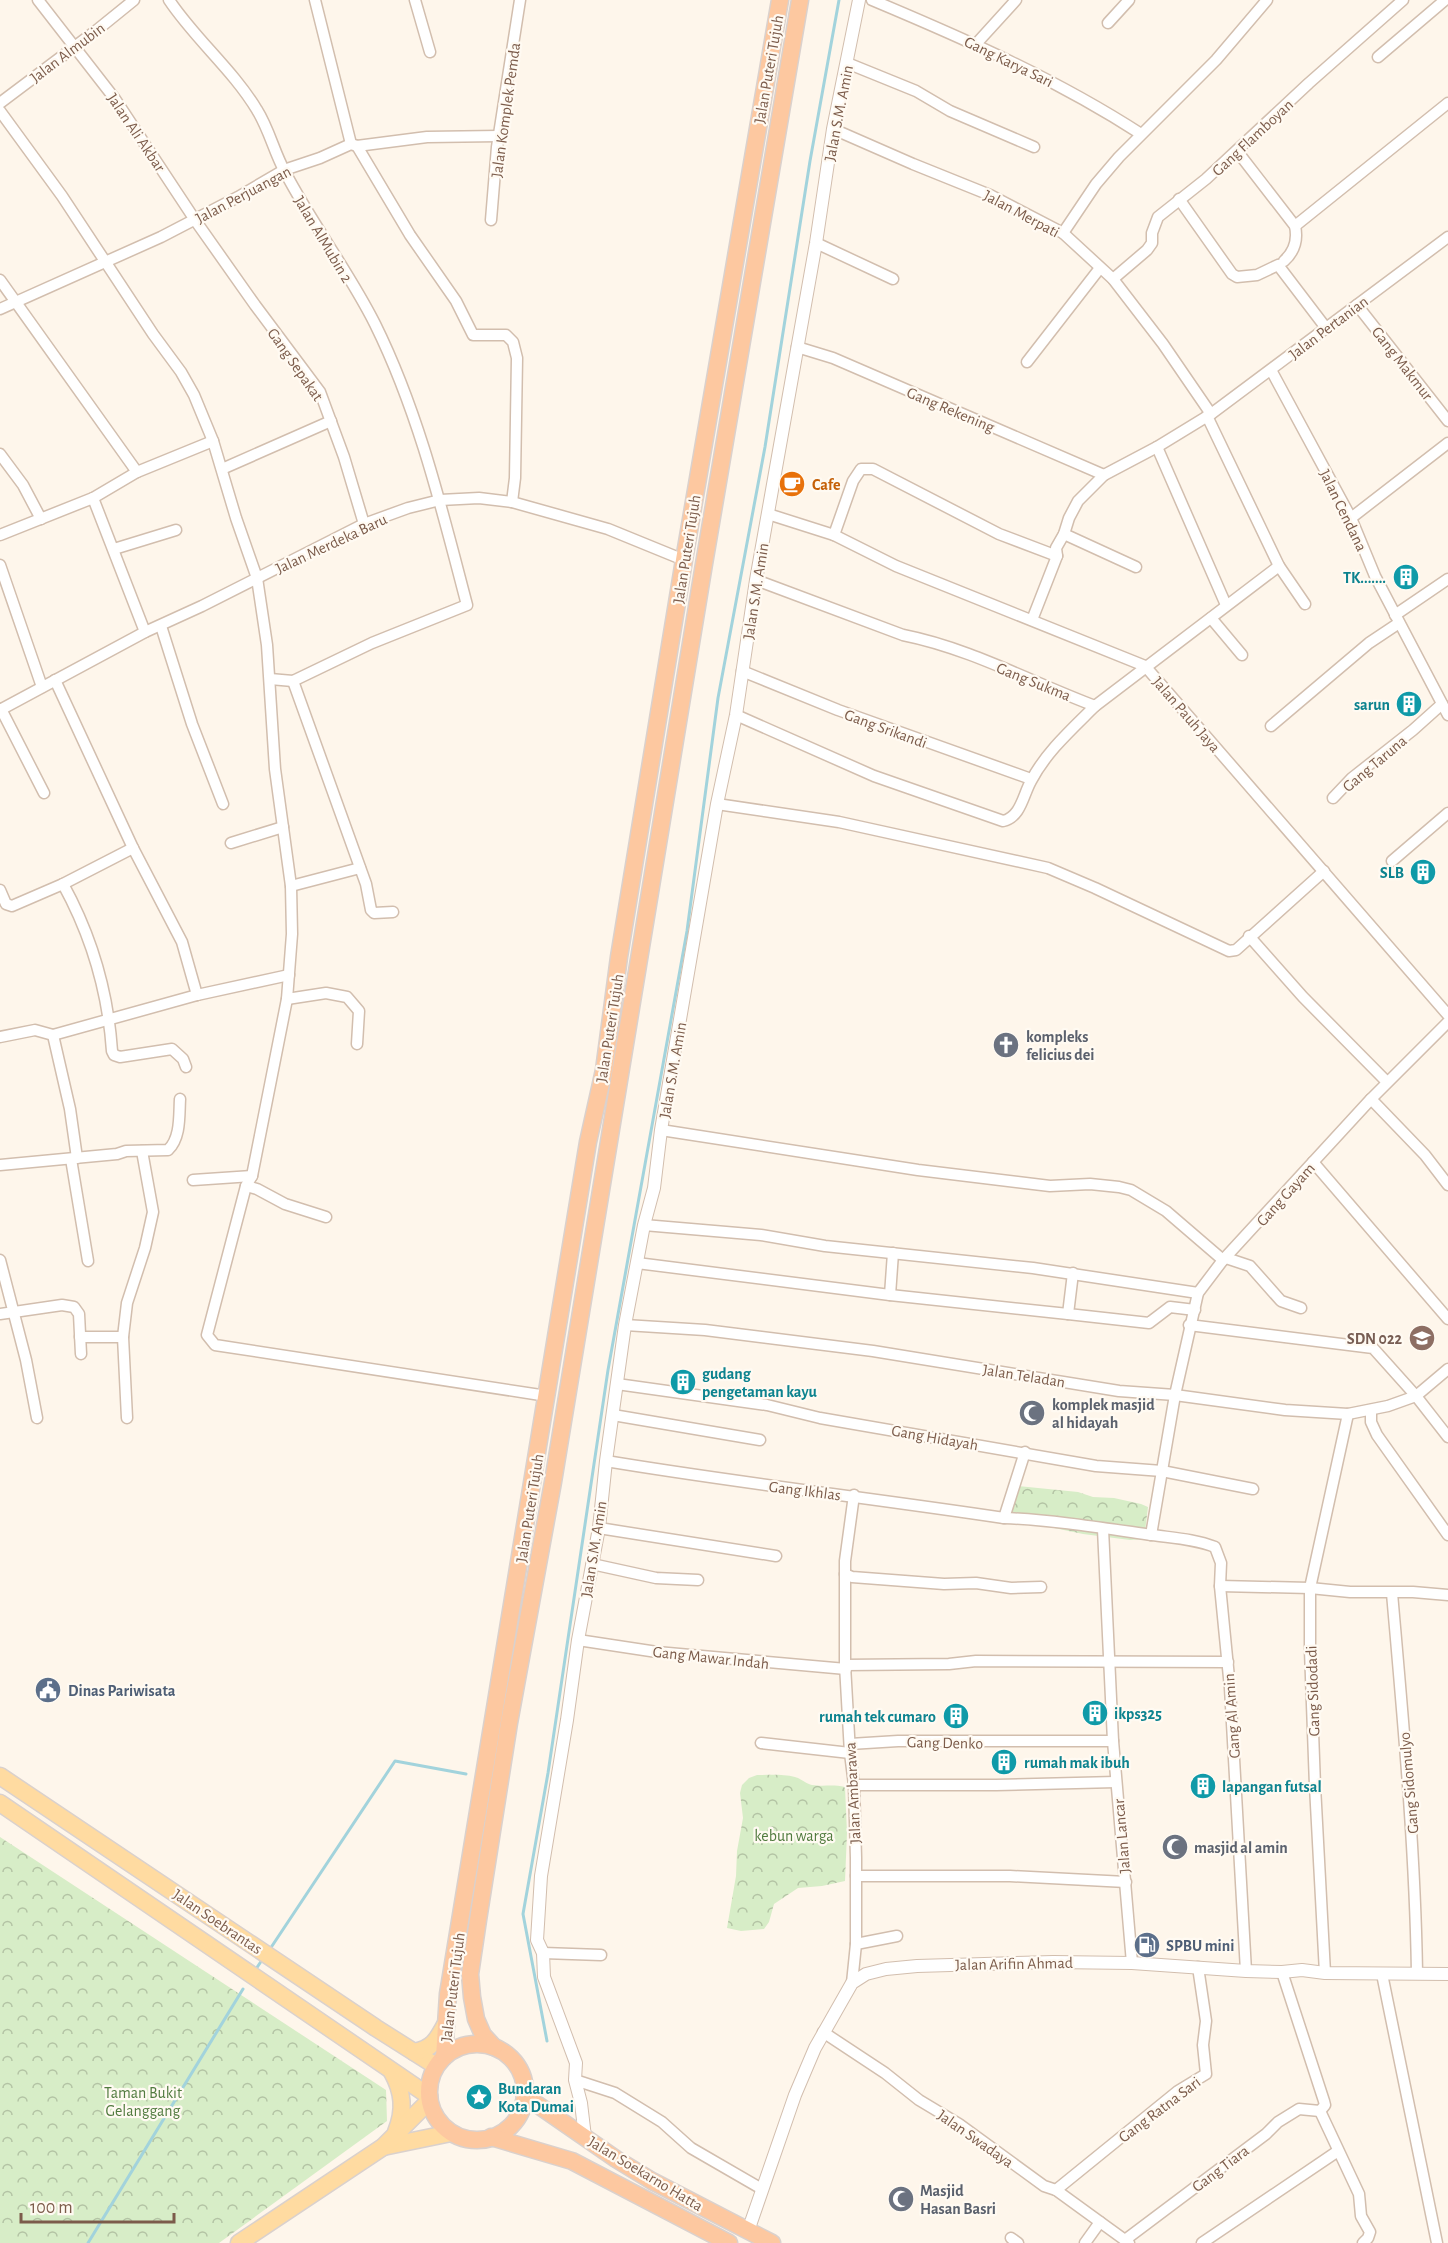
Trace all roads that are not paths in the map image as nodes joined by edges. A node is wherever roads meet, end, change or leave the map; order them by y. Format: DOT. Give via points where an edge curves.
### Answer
graph roads {
  1 [pos="38,0"];
  2 [pos="134,0"];
  3 [pos="169,0"];
  4 [pos="315,0"];
  5 [pos="415,0"];
  6 [pos="520,0"];
  7 [pos="780,0"];
  8 [pos="800,0"];
  9 [pos="859,0"];
  10 [pos="872,0"];
  11 [pos="1016,0"];
  12 [pos="1128,0"];
  13 [pos="1267,0"];
  14 [pos="1403,0"];
  15 [pos="1445,0"];
  16 [pos="1108,23"];
  17 [pos="976,44"];
  18 [pos="75,47"];
  19 [pos="430,52"];
  20 [pos="1378,57"];
  21 [pos="847,63"];
  22 [pos="766,78"];
  23 [pos="787,81"];
  24 [pos="0,103"];
  25 [pos="1448,103"];
  26 [pos="0,111"];
  27 [pos="833,129"];
  28 [pos="1141,134"];
  29 [pos="500,136"];
  30 [pos="354,145"];
  31 [pos="1034,147"];
  32 [pos="1237,152"];
  33 [pos="284,170"];
  34 [pos="1179,199"];
  35 [pos="195,220"];
  36 [pos="491,220"];
  37 [pos="1295,226"];
  38 [pos="1063,233"];
  39 [pos="1448,237"];
  40 [pos="816,243"];
  41 [pos="105,261"];
  42 [pos="1281,263"];
  43 [pos="1100,268"];
  44 [pos="893,279"];
  45 [pos="1113,279"];
  46 [pos="0,280"];
  47 [pos="16,302"];
  48 [pos="1357,305"];
  49 [pos="0,309"];
  50 [pos="1326,328"];
  51 [pos="797,346"];
  52 [pos="1027,362"];
  53 [pos="1271,370"];
  54 [pos="1209,415"];
  55 [pos="331,421"];
  56 [pos="1448,421"];
  57 [pos="213,441"];
  58 [pos="1448,443"];
  59 [pos="1157,447"];
  60 [pos="0,454"];
  61 [pos="222,469"];
  62 [pos="137,472"];
  63 [pos="1104,475"];
  64 [pos="93,498"];
  65 [pos="440,500"];
  66 [pos="512,502"];
  67 [pos="768,514"];
  68 [pos="1351,518"];
  69 [pos="41,519"];
  70 [pos="364,524"];
  71 [pos="176,530"];
  72 [pos="1064,534"];
  73 [pos="0,535"];
  74 [pos="834,536"];
  75 [pos="114,549"];
  76 [pos="1056,556"];
  77 [pos="684,560"];
  78 [pos="0,565"];
  79 [pos="1278,566"];
  80 [pos="1137,567"];
  81 [pos="257,578"];
  82 [pos="1448,579"];
  83 [pos="756,580"];
  84 [pos="1305,604"];
  85 [pos="1226,605"];
  86 [pos="1211,618"];
  87 [pos="1397,619"];
  88 [pos="1032,620"];
  89 [pos="161,626"];
  90 [pos="145,632"];
  91 [pos="1242,656"];
  92 [pos="1146,666"];
  93 [pos="742,671"];
  94 [pos="270,679"];
  95 [pos="55,680"];
  96 [pos="293,681"];
  97 [pos="42,687"];
  98 [pos="1442,704"];
  99 [pos="1095,706"];
  100 [pos="0,710"];
  101 [pos="736,715"];
  102 [pos="1448,715"];
  103 [pos="1271,726"];
  104 [pos="1031,779"];
  105 [pos="44,794"];
  106 [pos="1333,798"];
  107 [pos="223,804"];
  108 [pos="717,804"];
  109 [pos="1448,813"];
  110 [pos="283,827"];
  111 [pos="231,843"];
  112 [pos="133,848"];
  113 [pos="1392,861"];
  114 [pos="360,868"];
  115 [pos="1324,871"];
  116 [pos="63,884"];
  117 [pos="291,886"];
  118 [pos="0,891"];
  119 [pos="393,912"];
  120 [pos="1249,936"];
  121 [pos="289,975"];
  122 [pos="197,995"];
  123 [pos="287,999"];
  124 [pos="1447,1016"];
  125 [pos="110,1020"];
  126 [pos="53,1035"];
  127 [pos="0,1037"];
  128 [pos="357,1044"];
  129 [pos="186,1067"];
  130 [pos="1388,1082"];
  131 [pos="180,1099"];
  132 [pos="1371,1099"];
  133 [pos="661,1130"];
  134 [pos="142,1151"];
  135 [pos="74,1159"];
  136 [pos="1313,1162"];
  137 [pos="0,1165"];
  138 [pos="193,1180"];
  139 [pos="249,1181"];
  140 [pos="1448,1185"];
  141 [pos="326,1217"];
  142 [pos="644,1225"];
  143 [pos="893,1253"];
  144 [pos="1225,1259"];
  145 [pos="0,1260"];
  146 [pos="88,1261"];
  147 [pos="637,1263"];
  148 [pos="1073,1273"];
  149 [pos="1198,1293"];
  150 [pos="890,1295"];
  151 [pos="1301,1308"];
  152 [pos="1195,1310"];
  153 [pos="12,1312"];
  154 [pos="0,1314"];
  155 [pos="1068,1314"];
  156 [pos="1448,1319"];
  157 [pos="625,1325"];
  158 [pos="1190,1325"];
  159 [pos="80,1337"];
  160 [pos="123,1337"];
  161 [pos="81,1354"];
  162 [pos="1448,1369"];
  163 [pos="617,1384"];
  164 [pos="1175,1395"];
  165 [pos="547,1396"];
  166 [pos="1416,1396"];
  167 [pos="1371,1410"];
  168 [pos="1348,1414"];
  169 [pos="613,1415"];
  170 [pos="37,1418"];
  171 [pos="127,1418"];
  172 [pos="1448,1437"];
  173 [pos="760,1440"];
  174 [pos="1025,1452"];
  175 [pos="606,1461"];
  176 [pos="1162,1471"];
  177 [pos="1253,1490"];
  178 [pos="854,1496"];
  179 [pos="1004,1518"];
  180 [pos="599,1528"];
  181 [pos="1103,1529"];
  182 [pos="1151,1535"];
  183 [pos="1448,1535"];
  184 [pos="1202,1542"];
  185 [pos="776,1556"];
  186 [pos="592,1564"];
  187 [pos="845,1574"];
  188 [pos="698,1580"];
  189 [pos="1220,1586"];
  190 [pos="1041,1587"];
  191 [pos="1310,1588"];
  192 [pos="1392,1593"];
  193 [pos="1448,1595"];
  194 [pos="578,1640"];
  195 [pos="1110,1661"];
  196 [pos="1228,1662"];
  197 [pos="845,1667"];
  198 [pos="1113,1741"];
  199 [pos="761,1743"];
  200 [pos="850,1748"];
  201 [pos="0,1776"];
  202 [pos="1116,1782"];
  203 [pos="854,1785"];
  204 [pos="0,1803"];
  205 [pos="60,1817"];
  206 [pos="46,1834"];
  207 [pos="856,1876"];
  208 [pos="1126,1882"];
  209 [pos="897,1936"];
  210 [pos="856,1944"];
  211 [pos="543,1953"];
  212 [pos="601,1955"];
  213 [pos="1132,1963"];
  214 [pos="1198,1967"];
  215 [pos="1246,1971"];
  216 [pos="1282,1972"];
  217 [pos="1325,1973"];
  218 [pos="1417,1973"];
  219 [pos="1382,1974"];
  220 [pos="1448,1974"];
  221 [pos="852,1983"];
  222 [pos="445,2025"];
  223 [pos="823,2032"];
  224 [pos="494,2047"];
  225 [pos="414,2052"];
  226 [pos="440,2062"];
  227 [pos="392,2072"];
  228 [pos="575,2080"];
  229 [pos="525,2096"];
  230 [pos="429,2098"];
  231 [pos="1320,2111"];
  232 [pos="451,2133"];
  233 [pos="491,2138"];
  234 [pos="585,2138"];
  235 [pos="389,2141"];
  236 [pos="1338,2151"];
  237 [pos="762,2189"];
  238 [pos="1056,2190"];
  239 [pos="1100,2222"];
  240 [pos="748,2231"];
  241 [pos="1127,2241"];
  242 [pos="239,2243"];
  243 [pos="729,2243"];
  244 [pos="772,2243"];
  245 [pos="1085,2243"];
  246 [pos="1202,2243"];
  247 [pos="1363,2243"];
  248 [pos="1437,2243"];
  1 -- 18 [label="street, Jalan Ali Akbar"];
  2 -- 18 [label="street, Jalan Almubin"];
  3 -- 33 [label="street, Jalan AlMubin 2" via="258,110"];
  4 -- 30 [label="street"];
  5 -- 19 [label="street"];
  6 -- 29 [label="street, Jalan Komplek Pemda"];
  7 -- 22 [label="highway, Jalan Puteri Tujuh"];
  8 -- 23 [label="highway, Jalan Puteri Tujuh"];
  9 -- 21 [label="street, Jalan S.M. Amin"];
  10 -- 17 [label="street, Gang Karya Sari"];
  11 -- 17 [label="street"];
  12 -- 16 [label="street"];
  13 -- 28 [label="street" via="1216,60"];
  14 -- 32 [label="street, Gang Flamboyan"];
  15 -- 20 [label="street"];
  17 -- 28 [label="street, Gang Karya Sari" via="1081,97"];
  18 -- 24 [label="street, Jalan Almubin"];
  18 -- 35 [label="street, Jalan Ali Akbar" via="116,99"];
  21 -- 27 [label="street, Jalan S.M. Amin"];
  21 -- 31 [label="street"];
  22 -- 23 [label="highway"];
  22 -- 77 [label="highway, Jalan Puteri Tujuh"];
  23 -- 224 [label="highway, Jalan Puteri Tujuh" via="478,1920 470,1974 472,1997 483,2035"];
  25 -- 37 [label="street"];
  26 -- 41 [label="street"];
  27 -- 38 [label="street, Jalan Merpati" via="990,195"];
  27 -- 40 [label="street, Jalan S.M. Amin"];
  28 -- 38 [label="street" via="1096,184"];
  29 -- 30 [label="street, Jalan Perjuangan" via="427,137"];
  29 -- 36 [label="street, Jalan Komplek Pemda"];
  30 -- 33 [label="street, Jalan Perjuangan"];
  30 -- 66 [label="street" via="456,301 473,335 506,335 513,342 517,370"];
  32 -- 34 [label="street, Gang Flamboyan"];
  32 -- 37 [label="street"];
  33 -- 35 [label="street, Jalan Perjuangan"];
  33 -- 65 [label="street, Jalan AlMubin 2" via="374,323 402,383"];
  34 -- 42 [label="street" via="1237,277 1257,275"];
  34 -- 45 [label="street, Gang Flamboyan" via="1158,217 1147,250"];
  35 -- 41 [label="street, Jalan Perjuangan"];
  35 -- 55 [label="street, Gang Sepakat" via="320,392"];
  37 -- 42 [label="street" via="1294,247"];
  38 -- 43 [label="street, Jalan Merpati"];
  39 -- 48 [label="street, Jalan Pertanian"];
  40 -- 44 [label="street"];
  40 -- 51 [label="street, Jalan S.M. Amin"];
  41 -- 47 [label="street, Jalan Perjuangan"];
  41 -- 57 [label="street" via="181,372"];
  42 -- 50 [label="street"];
  43 -- 45 [label="street, Jalan Merpati"];
  43 -- 52 [label="street"];
  45 -- 54 [label="street, Jalan Merpati" via="1163,344"];
  46 -- 47 [label="street"];
  47 -- 49 [label="street, Jalan Perjuangan"];
  47 -- 62 [label="street"];
  48 -- 50 [label="street, Jalan Pertanian"];
  48 -- 56 [label="street, Gang Makmur"];
  50 -- 53 [label="street, Jalan Pertanian"];
  51 -- 63 [label="street, Gang Rekening"];
  51 -- 67 [label="street, Jalan S.M. Amin"];
  53 -- 54 [label="street, Jalan Pertanian"];
  53 -- 68 [label="street, Jalan Cendana"];
  54 -- 59 [label="street, Jalan Pertanian"];
  54 -- 79 [label="street, Jalan Merpati"];
  55 -- 61 [label="street"];
  55 -- 70 [label="street, Gang Sepakat"];
  57 -- 61 [label="street"];
  57 -- 62 [label="street"];
  58 -- 68 [label="street"];
  59 -- 63 [label="street, Jalan Pertanian"];
  59 -- 85 [label="street"];
  60 -- 69 [label="street"];
  61 -- 81 [label="street"];
  62 -- 64 [label="street"];
  63 -- 72 [label="street, Jalan Pertanian" via="1078,501"];
  64 -- 69 [label="street"];
  64 -- 75 [label="street"];
  65 -- 66 [label="street, Jalan Merdeka Baru" via="479,498"];
  65 -- 70 [label="street, Jalan Merdeka Baru"];
  65 -- 96 [label="street, Jalan AlMubin 2" via="467,605 372,643"];
  66 -- 77 [label="street, Jalan Merdeka Baru" via="608,529"];
  67 -- 74 [label="street, Jalan Pauh Jaya"];
  67 -- 83 [label="street, Jalan S.M. Amin"];
  68 -- 87 [label="street, Jalan Cendana"];
  69 -- 73 [label="street"];
  70 -- 81 [label="street, Jalan Merdeka Baru"];
  71 -- 75 [label="street"];
  72 -- 76 [label="street, Jalan Pertanian"];
  72 -- 80 [label="street"];
  74 -- 76 [label="street" via="853,481 866,468 999,534"];
  74 -- 88 [label="street, Jalan Pauh Jaya" via="896,566"];
  75 -- 90 [label="street"];
  76 -- 88 [label="street, Jalan Pertanian"];
  77 -- 165 [label="highway, Jalan Puteri Tujuh" via="604,1071 588,1142"];
  78 -- 97 [label="street"];
  79 -- 84 [label="street, Jalan Merpati"];
  79 -- 85 [label="street"];
  81 -- 89 [label="street, Jalan Merdeka Baru"];
  81 -- 94 [label="street"];
  82 -- 87 [label="street"];
  83 -- 93 [label="street, Jalan S.M. Amin"];
  83 -- 99 [label="street, Gang Sukma" via="903,635 972,655"];
  85 -- 86 [label="street"];
  86 -- 91 [label="street"];
  86 -- 92 [label="street"];
  87 -- 98 [label="street, Jalan Cendana"];
  87 -- 103 [label="street"];
  88 -- 92 [label="street, Jalan Pauh Jaya"];
  89 -- 90 [label="street, Jalan Merdeka Baru"];
  89 -- 107 [label="street"];
  90 -- 95 [label="street, Jalan Merdeka Baru"];
  92 -- 99 [label="street"];
  92 -- 115 [label="street, Jalan Pauh Jaya"];
  93 -- 101 [label="street, Jalan S.M. Amin"];
  93 -- 104 [label="street, Gang Srikandi"];
  94 -- 96 [label="street"];
  94 -- 110 [label="street"];
  95 -- 97 [label="street, Jalan Merdeka Baru"];
  95 -- 112 [label="street"];
  96 -- 114 [label="street"];
  97 -- 100 [label="street, Jalan Merdeka Baru"];
  98 -- 102 [label="street, Jalan Cendana"];
  98 -- 106 [label="street, Gang Taruna"];
  99 -- 104 [label="street"];
  100 -- 105 [label="street"];
  101 -- 104 [label="street" via="874,776 996,820 1011,819"];
  101 -- 108 [label="street, Jalan S.M. Amin"];
  108 -- 120 [label="street" via="839,822 1048,868 1228,951 1236,950"];
  108 -- 133 [label="street, Jalan S.M. Amin"];
  109 -- 113 [label="street"];
  110 -- 111 [label="street"];
  110 -- 117 [label="street"];
  112 -- 116 [label="street"];
  112 -- 122 [label="street" via="182,942"];
  114 -- 117 [label="street"];
  114 -- 119 [label="street" via="371,910"];
  115 -- 120 [label="street"];
  115 -- 124 [label="street, Jalan Pauh Jaya"];
  116 -- 118 [label="street" via="9,906"];
  116 -- 125 [label="street" via="97,963"];
  117 -- 121 [label="street"];
  120 -- 130 [label="street"];
  121 -- 122 [label="street"];
  121 -- 123 [label="street"];
  122 -- 125 [label="street"];
  123 -- 128 [label="street" via="326,993 347,997 359,1011"];
  123 -- 139 [label="street"];
  124 -- 130 [label="street, Gang Gayam"];
  125 -- 126 [label="street"];
  125 -- 129 [label="street" via="114,1055 172,1049"];
  126 -- 127 [label="street" via="35,1030"];
  126 -- 135 [label="street" via="70,1109"];
  130 -- 132 [label="street, Gang Gayam"];
  131 -- 134 [label="street" via="173,1145 168,1150"];
  132 -- 136 [label="street, Gang Gayam"];
  132 -- 140 [label="street"];
  133 -- 142 [label="street, Jalan S.M. Amin" via="654,1188"];
  133 -- 144 [label="street" via="940,1173 1050,1186 1119,1187 1166,1211"];
  134 -- 135 [label="street"];
  134 -- 160 [label="street" via="153,1212 127,1303"];
  135 -- 137 [label="street"];
  135 -- 146 [label="street"];
  136 -- 144 [label="street, Gang Gayam"];
  136 -- 156 [label="street"];
  138 -- 139 [label="street"];
  139 -- 141 [label="street" via="271,1199"];
  139 -- 165 [label="street" via="207,1331 212,1343"];
  142 -- 143 [label="street" via="761,1235"];
  142 -- 147 [label="street, Jalan S.M. Amin"];
  143 -- 148 [label="street"];
  143 -- 150 [label="street"];
  144 -- 149 [label="street, Gang Gayam"];
  144 -- 151 [label="street" via="1250,1266 1281,1301"];
  145 -- 153 [label="street"];
  147 -- 150 [label="street"];
  147 -- 157 [label="street, Jalan S.M. Amin"];
  148 -- 149 [label="street"];
  148 -- 155 [label="street"];
  149 -- 152 [label="street, Gang Gayam"];
  150 -- 155 [label="street"];
  152 -- 155 [label="street" via="1170,1307 1149,1323"];
  152 -- 158 [label="street, Gang Gayam"];
  153 -- 154 [label="street"];
  153 -- 159 [label="street" via="69,1305 79,1314"];
  153 -- 170 [label="street"];
  157 -- 163 [label="street, Jalan S.M. Amin"];
  157 -- 164 [label="street, Jalan Teladan" via="705,1330 862,1349 1119,1391"];
  158 -- 164 [label="street, Gang Gayam"];
  158 -- 166 [label="street" via="1373,1348"];
  159 -- 160 [label="street"];
  159 -- 161 [label="street"];
  160 -- 171 [label="street"];
  162 -- 166 [label="street, Jalan Teladan"];
  163 -- 169 [label="street, Jalan S.M. Amin"];
  163 -- 174 [label="street, Gang Hidayah"];
  164 -- 168 [label="street, Jalan Teladan"];
  164 -- 176 [label="street, Gang Gayam"];
  165 -- 222 [label="highway, Jalan Puteri Tujuh"];
  166 -- 167 [label="street, Jalan Teladan"];
  166 -- 172 [label="street"];
  167 -- 168 [label="street, Jalan Teladan"];
  167 -- 183 [label="street" via="1377,1435"];
  168 -- 191 [label="street, Gang Sidodadi"];
  169 -- 173 [label="street"];
  169 -- 175 [label="street, Jalan S.M. Amin"];
  174 -- 176 [label="street, Gang Hidayah" via="1096,1466"];
  174 -- 179 [label="street"];
  175 -- 178 [label="street, Gang Ikhlas"];
  175 -- 180 [label="street, Jalan S.M. Amin"];
  176 -- 177 [label="street, Gang Hidayah"];
  176 -- 182 [label="street, Gang Gayam"];
  178 -- 179 [label="street, Gang Ikhlas"];
  178 -- 187 [label="street, Jalan Ambarawa"];
  179 -- 181 [label="street, Gang Ikhlas"];
  180 -- 185 [label="street"];
  180 -- 186 [label="street, Jalan S.M. Amin"];
  181 -- 182 [label="street, Gang Ikhlas"];
  181 -- 195 [label="street, Jalan Lancar"];
  182 -- 184 [label="street, Gang Ikhlas"];
  184 -- 189 [label="street, Gang Al Amin" via="1215,1547 1221,1563"];
  186 -- 188 [label="street" via="656,1578"];
  186 -- 194 [label="street, Jalan S.M. Amin"];
  187 -- 190 [label="street" via="944,1584"];
  187 -- 197 [label="street, Jalan Ambarawa"];
  189 -- 191 [label="street"];
  189 -- 196 [label="street, Gang Al Amin"];
  191 -- 192 [label="street"];
  191 -- 217 [label="street, Gang Sidodadi"];
  192 -- 193 [label="street"];
  192 -- 218 [label="street, Gang Sidomulyo" via="1412,1825"];
  194 -- 197 [label="street, Gang Mawar Indah" via="668,1653"];
  194 -- 211 [label="street, Jalan S.M. Amin" via="541,1876 537,1940"];
  195 -- 196 [label="street, Gang Mawar Indah"];
  195 -- 197 [label="street, Gang Mawar Indah" via="976,1661"];
  195 -- 198 [label="street, Jalan Lancar"];
  196 -- 215 [label="street, Gang Al Amin"];
  197 -- 200 [label="street, Jalan Ambarawa"];
  198 -- 200 [label="street, Gang Denko" via="898,1741"];
  198 -- 202 [label="street, Jalan Lancar"];
  199 -- 200 [label="street, Gang Denko"];
  200 -- 203 [label="street, Jalan Ambarawa"];
  201 -- 205 [label="main road, Jalan Soebrantas"];
  202 -- 203 [label="street"];
  202 -- 208 [label="street, Jalan Lancar"];
  203 -- 207 [label="street, Jalan Ambarawa"];
  204 -- 206 [label="main road, Jalan Soebrantas"];
  205 -- 206 [label="main road"];
  205 -- 225 [label="main road, Jalan Soebrantas"];
  206 -- 227 [label="main road, Jalan Soebrantas"];
  207 -- 208 [label="street" via="999,1876"];
  207 -- 210 [label="street, Jalan Ambarawa"];
  208 -- 213 [label="street, Jalan Lancar"];
  209 -- 210 [label="street"];
  210 -- 221 [label="street, Jalan Ambarawa"];
  211 -- 212 [label="street"];
  211 -- 228 [label="street, Jalan S.M. Amin" via="544,1977 576,2063"];
  213 -- 214 [label="street, Jalan Arifin Ahmad"];
  213 -- 221 [label="street, Jalan Arifin Ahmad" via="917,1966 885,1969"];
  214 -- 215 [label="street, Jalan Arifin Ahmad"];
  214 -- 238 [label="street, Gang Ratna Sari" via="1206,2021 1206,2074 1178,2091"];
  215 -- 216 [label="street, Jalan Arifin Ahmad"];
  216 -- 217 [label="street, Jalan Arifin Ahmad"];
  216 -- 231 [label="street" via="1325,2105"];
  217 -- 219 [label="street, Jalan Arifin Ahmad"];
  218 -- 219 [label="street, Jalan Arifin Ahmad"];
  218 -- 220 [label="street, Jalan Arifin Ahmad"];
  219 -- 248 [label="street"];
  221 -- 223 [label="street"];
  222 -- 225 [label="main road" via="435,2043"];
  222 -- 226 [label="highway, Jalan Puteri Tujuh"];
  223 -- 237 [label="street" via="795,2095"];
  223 -- 238 [label="street, Jalan Swadaya" via="1044,2186"];
  224 -- 226 [label="highway" via="468,2045 455,2049"];
  224 -- 229 [label="highway" via="518,2066"];
  225 -- 226 [label="main road, Jalan Soebrantas"];
  226 -- 230 [label="highway" via="430,2080"];
  227 -- 230 [label="main road, Jalan Soebrantas"];
  227 -- 235 [label="main road" via="402,2098 402,2118"];
  228 -- 234 [label="street, Jalan S.M. Amin"];
  228 -- 237 [label="street" via="615,2092 662,2121 690,2148"];
  229 -- 233 [label="highway" via="514,2122"];
  229 -- 234 [label="highway, Jalan Soekarno Hatta"];
  230 -- 232 [label="highway" via="433,2113"];
  230 -- 235 [label="main road"];
  231 -- 236 [label="street"];
  231 -- 241 [label="street, Gang Tiara" via="1299,2109 1278,2122"];
  232 -- 233 [label="highway" via="471,2139"];
  232 -- 235 [label="main road"];
  233 -- 243 [label="highway, Jalan Soekarno Hatta" via="572,2161"];
  234 -- 240 [label="highway, Jalan Soekarno Hatta" via="652,2181"];
  235 -- 242 [label="main road"];
  236 -- 246 [label="street"];
  236 -- 247 [label="street" via="1359,2194 1361,2216 1370,2232"];
  237 -- 240 [label="street"];
  238 -- 239 [label="street, Jalan Swadaya"];
  239 -- 241 [label="street, Jalan Swadaya"];
  239 -- 245 [label="street"];
  240 -- 244 [label="highway, Jalan Soekarno Hatta"];
}
